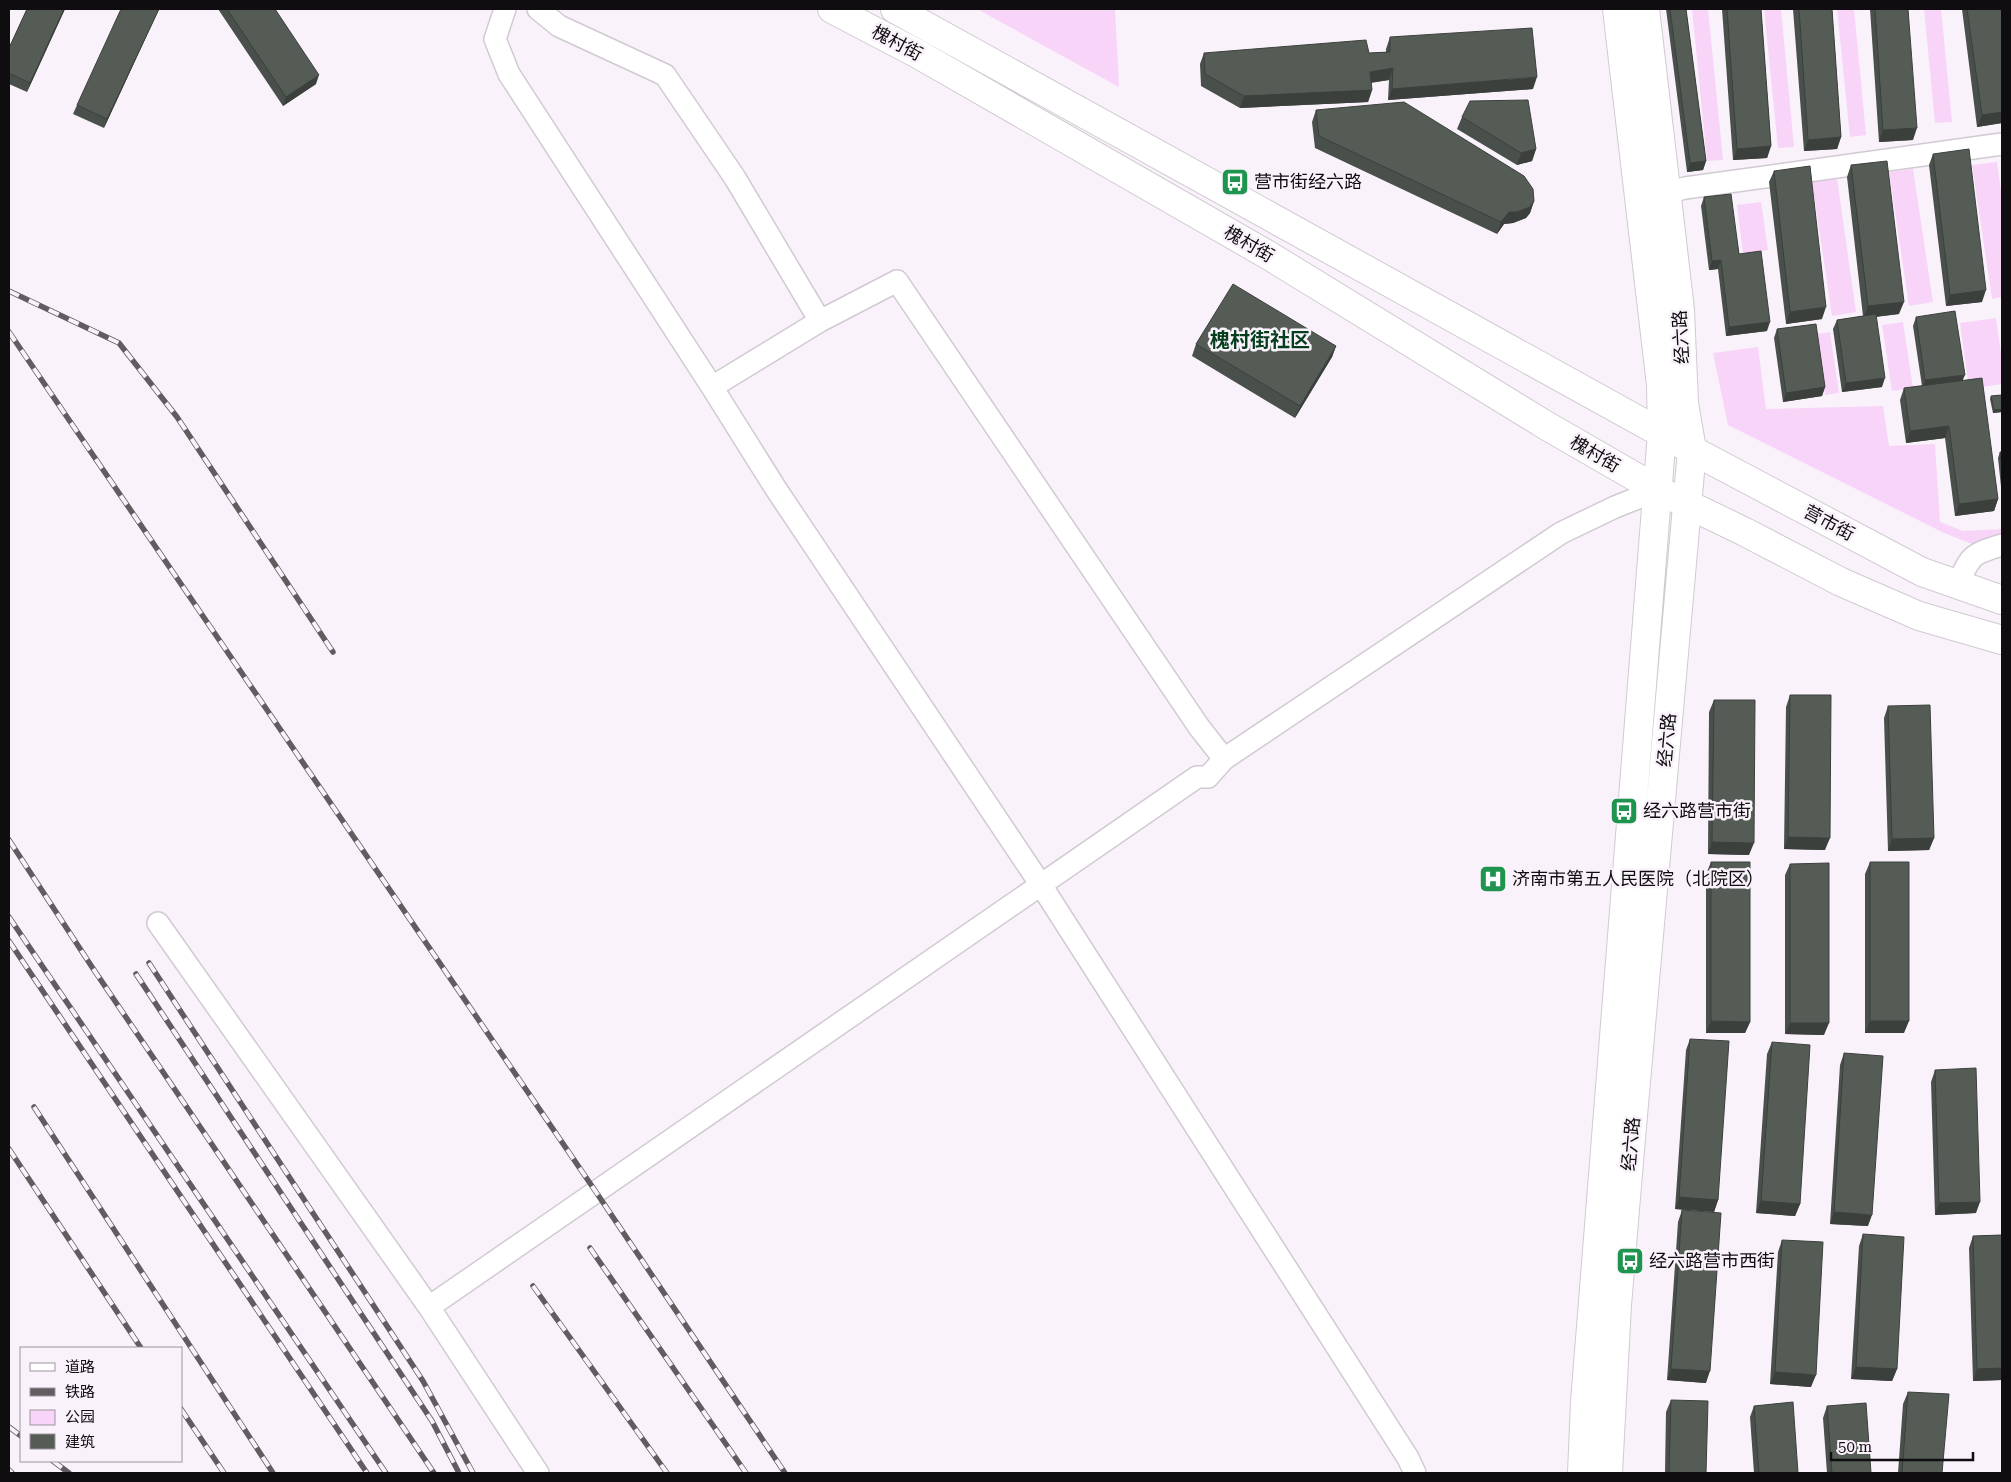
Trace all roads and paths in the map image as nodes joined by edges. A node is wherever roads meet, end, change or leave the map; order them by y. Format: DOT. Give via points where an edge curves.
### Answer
graph roads {
  1 [pos="505,9"];
  2 [pos="538,9"];
  3 [pos="832,9"];
  4 [pos="895,9"];
  5 [pos="1617,9"];
  6 [pos="1645,9"];
  7 [pos="2002,144"];
  8 [pos="1666,193"];
  9 [pos="820,321"];
  10 [pos="712,387"];
  11 [pos="1662,433"];
  12 [pos="1692,450"];
  13 [pos="1658,490"];
  14 [pos="1688,505"];
  15 [pos="2002,545"];
  16 [pos="1957,585"];
  17 [pos="2002,600"];
  18 [pos="2002,640"];
  19 [pos="1224,759"];
  20 [pos="1041,885"];
  21 [pos="158,924"];
  22 [pos="429,1307"];
  23 [pos="538,1473"];
  24 [pos="1415,1473"];
  25 [pos="1582,1473"];
  26 [pos="1608,1473"];
  1 -- 10 [label="street" via="495,38 509,74"];
  2 -- 9 [label="street" via="559,26 664,74 735,178"];
  3 -- 13 [label="main road, 槐村街" via="918,54 1268,255 1538,421"];
  4 -- 11 [label="main road, 槐村街"];
  5 -- 11 [label="main road, 经六路" via="1661,385"];
  6 -- 8 [label="main road, 经六路"];
  7 -- 8 [label="street"];
  8 -- 12 [label="main road, 经六路" via="1680,310 1684,403"];
  9 -- 10 [label="street"];
  9 -- 19 [label="street" via="897,281 1199,727"];
  10 -- 20 [label="street" via="776,489"];
  11 -- 12 [label="main road, 营市街"];
  11 -- 13 [label="main road, 经六路"];
  12 -- 14 [label="main road, 经六路"];
  12 -- 16 [label="main road, 营市街" via="1922,572"];
  13 -- 14 [label="main road"];
  13 -- 19 [label="street" via="1561,534"];
  13 -- 25 [label="main road, 经六路"];
  14 -- 18 [label="main road" via="1841,582 1910,612"];
  14 -- 26 [label="main road, 经六路" via="1631,1138"];
  15 -- 16 [label="street" via="1971,558"];
  16 -- 17 [label="main road, 营市街"];
  19 -- 20 [label="street" via="1208,777 1197,777"];
  20 -- 22 [label="street"];
  20 -- 24 [label="street"];
  21 -- 22 [label="street"];
  22 -- 23 [label="street"];
}
